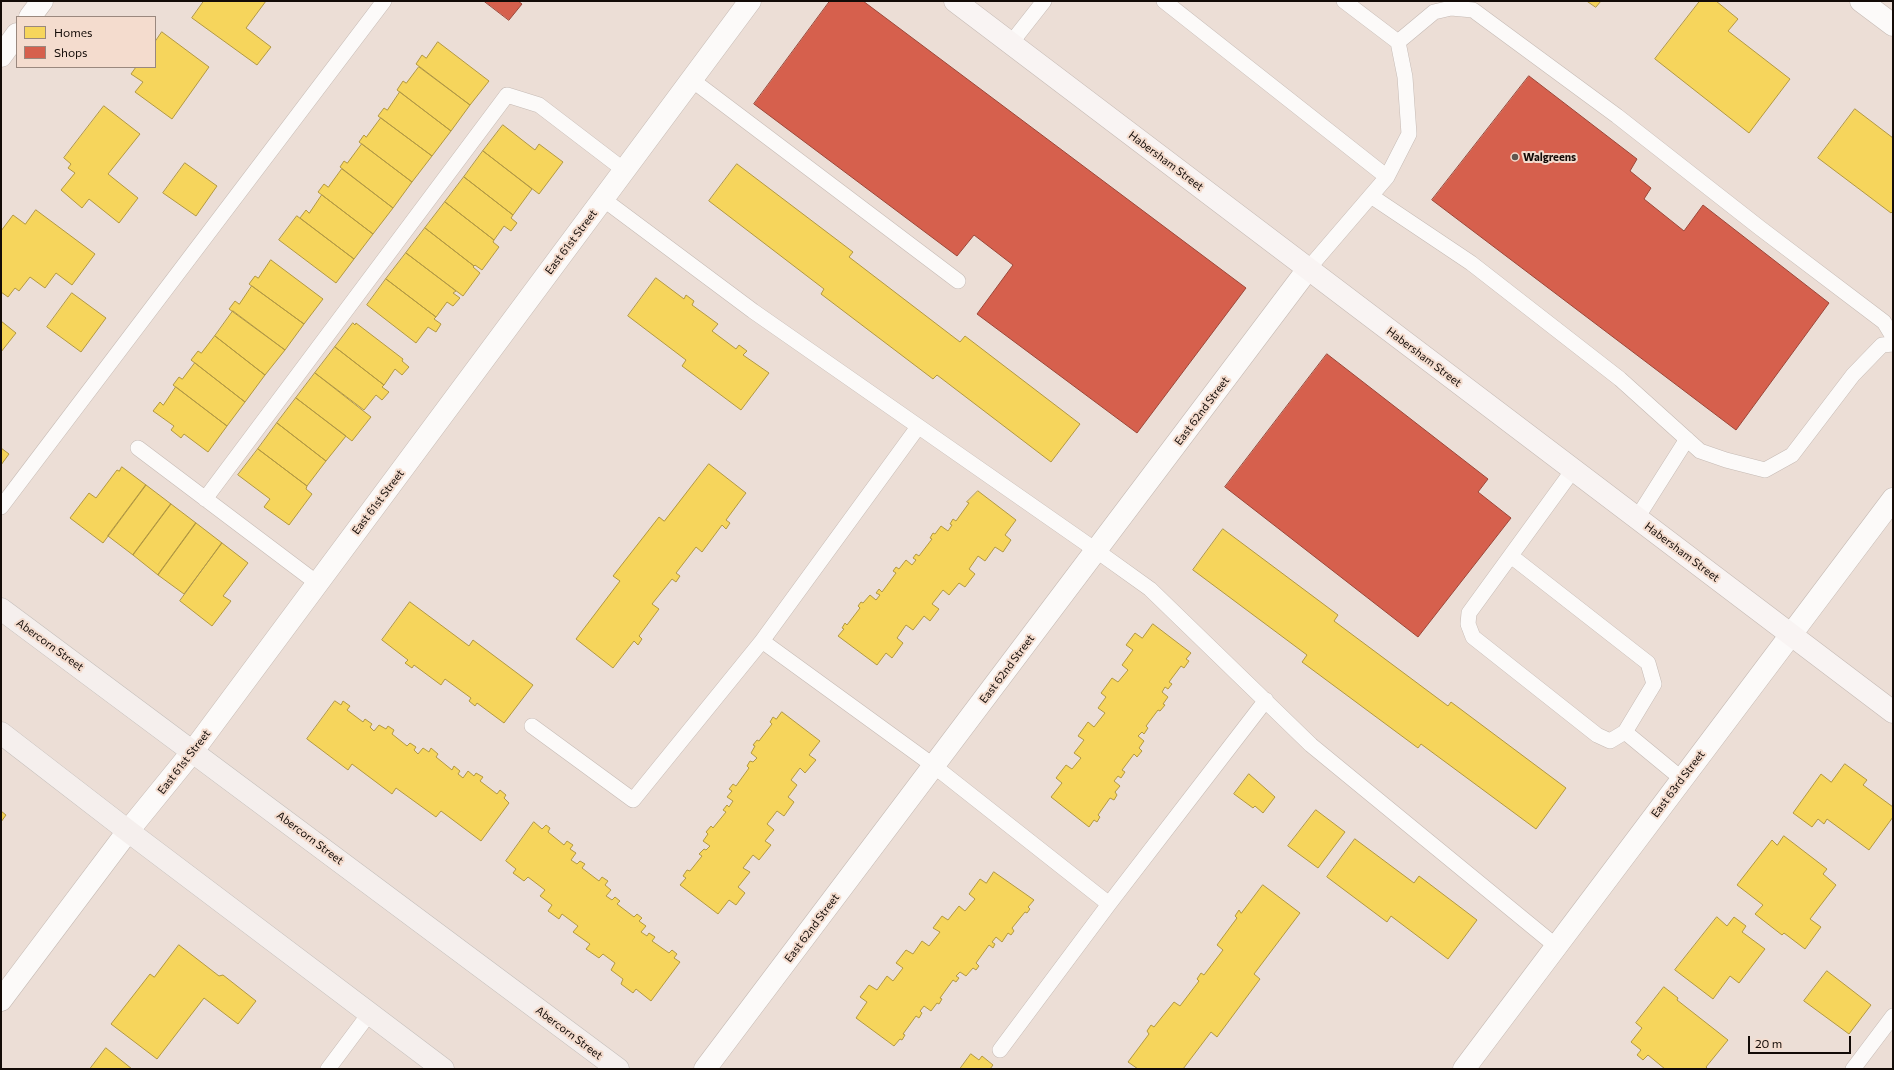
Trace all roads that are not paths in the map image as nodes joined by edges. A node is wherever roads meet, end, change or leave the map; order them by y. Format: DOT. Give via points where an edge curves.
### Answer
graph roads {
  1 [pos="42,1"];
  2 [pos="384,1"];
  3 [pos="750,1"];
  4 [pos="955,1"];
  5 [pos="1044,1"];
  6 [pos="1164,1"];
  7 [pos="1344,1"];
  8 [pos="1861,1"];
  9 [pos="31,16"];
  10 [pos="1893,25"];
  11 [pos="16,35"];
  12 [pos="1398,42"];
  13 [pos="1011,43"];
  14 [pos="1,56"];
  15 [pos="692,80"];
  16 [pos="624,170"];
  17 [pos="1386,177"];
  18 [pos="1370,196"];
  19 [pos="603,199"];
  20 [pos="1308,269"];
  21 [pos="958,281"];
  22 [pos="1893,337"];
  23 [pos="1893,344"];
  24 [pos="918,427"];
  25 [pos="1687,439"];
  26 [pos="138,448"];
  27 [pos="1573,470"];
  28 [pos="205,499"];
  29 [pos="1893,500"];
  30 [pos="1,507"];
  31 [pos="1637,518"];
  32 [pos="1097,550"];
  33 [pos="1511,556"];
  34 [pos="317,583"];
  35 [pos="1,609"];
  36 [pos="1791,635"];
  37 [pos="762,640"];
  38 [pos="1266,700"];
  39 [pos="1893,712"];
  40 [pos="532,726"];
  41 [pos="1625,732"];
  42 [pos="1,733"];
  43 [pos="193,751"];
  44 [pos="934,766"];
  45 [pos="1682,779"];
  46 [pos="128,831"];
  47 [pos="1109,904"];
  48 [pos="1556,946"];
  49 [pos="1,1000"];
  50 [pos="370,1014"];
  51 [pos="1893,1016"];
  52 [pos="1000,1050"];
  53 [pos="328,1069"];
  54 [pos="443,1069"];
  55 [pos="618,1069"];
  56 [pos="705,1069"];
  57 [pos="1464,1069"];
  58 [pos="1853,1069"];
  1 -- 9 [label="street"];
  2 -- 30 [label="lane"];
  3 -- 15 [label="street, East 61st Street"];
  4 -- 13 [label="street, Habersham Street"];
  5 -- 13 [label="lane"];
  6 -- 17 [label="lane"];
  7 -- 12 [label="lane"];
  8 -- 10 [label="street"];
  11 -- 14 [label="street"];
  12 -- 17 [label="lane" via="1405,77 1409,134"];
  12 -- 22 [label="lane" via="1434,12 1451,8 1473,10 1641,134 1884,322"];
  13 -- 20 [label="street, Habersham Street"];
  15 -- 16 [label="street, East 61st Street"];
  15 -- 21 [label="lane"];
  16 -- 19 [label="street, East 61st Street"];
  16 -- 28 [label="lane" via="539,105 507,96"];
  17 -- 18 [label="lane"];
  18 -- 20 [label="lane"];
  18 -- 25 [label="lane" via="1471,263 1620,379"];
  19 -- 24 [label="lane" via="753,311"];
  19 -- 34 [label="street, East 61st Street"];
  20 -- 27 [label="street, Habersham Street"];
  20 -- 32 [label="street, East 62nd Street"];
  23 -- 25 [label="lane" via="1882,345 1853,375 1792,455 1765,470 1700,451"];
  24 -- 32 [label="lane"];
  24 -- 37 [label="lane"];
  25 -- 31 [label="lane"];
  26 -- 28 [label="lane"];
  27 -- 31 [label="street, Habersham Street"];
  27 -- 33 [label="lane"];
  28 -- 34 [label="lane"];
  29 -- 36 [label="street, East 63rd Street"];
  31 -- 36 [label="street, Habersham Street"];
  32 -- 38 [label="lane" via="1150,589"];
  32 -- 44 [label="street, East 62nd Street"];
  33 -- 41 [label="lane" via="1648,663 1654,684"];
  33 -- 41 [label="lane" via="1469,613 1468,624 1473,637 1596,735 1610,741"];
  34 -- 43 [label="street, East 61st Street"];
  35 -- 43 [label="main road, Abercorn Street"];
  36 -- 39 [label="street, Habersham Street"];
  36 -- 45 [label="street, East 63rd Street"];
  37 -- 40 [label="lane" via="633,800"];
  37 -- 44 [label="lane"];
  38 -- 47 [label="lane"];
  38 -- 48 [label="lane" via="1311,745"];
  41 -- 45 [label="lane"];
  42 -- 46 [label="main road"];
  43 -- 46 [label="street, East 61st Street"];
  43 -- 55 [label="main road, Abercorn Street"];
  44 -- 47 [label="lane"];
  44 -- 56 [label="street, East 62nd Street"];
  45 -- 48 [label="street, East 63rd Street"];
  46 -- 49 [label="street, East 61st Street"];
  46 -- 50 [label="main road"];
  47 -- 52 [label="lane"];
  48 -- 57 [label="street, East 63rd Street"];
  50 -- 53 [label="lane"];
  50 -- 54 [label="main road"];
  51 -- 58 [label="lane"];
}
